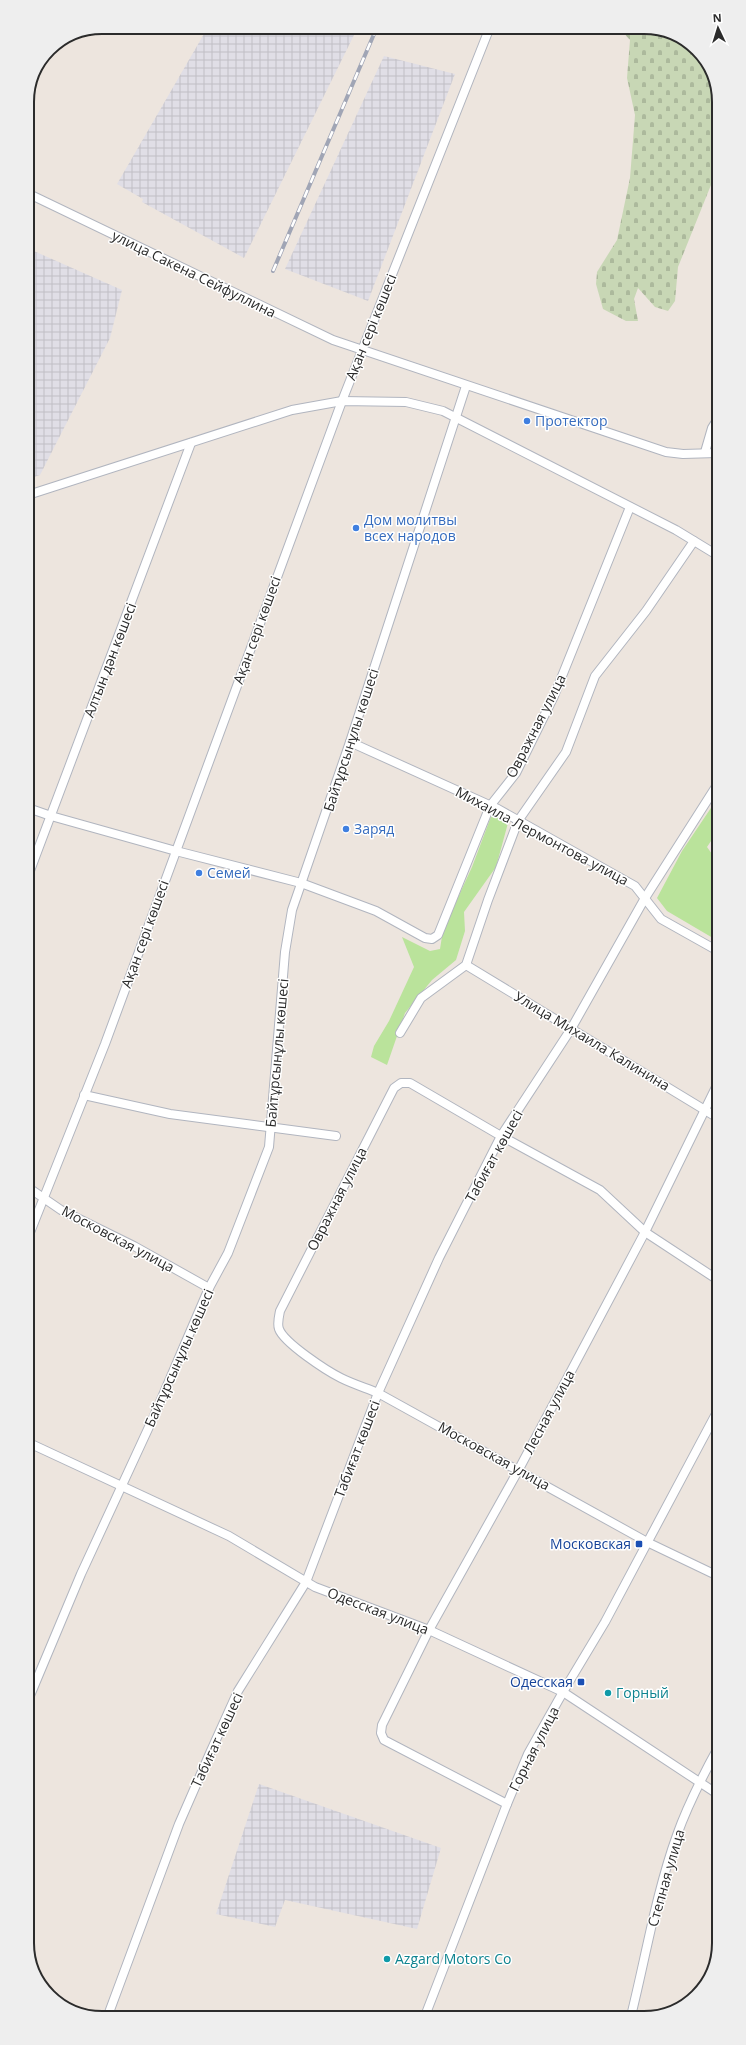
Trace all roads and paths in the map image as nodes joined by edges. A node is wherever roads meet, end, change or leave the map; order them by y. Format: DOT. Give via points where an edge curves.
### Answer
graph roads {
  1 [pos="487,34"];
  2 [pos="34,196"];
  3 [pos="362,351"];
  4 [pos="466,386"];
  5 [pos="342,401"];
  6 [pos="455,418"];
  7 [pos="712,428"];
  8 [pos="191,444"];
  9 [pos="706,452"];
  10 [pos="712,453"];
  11 [pos="34,493"];
  12 [pos="630,507"];
  13 [pos="694,541"];
  14 [pos="712,552"];
  15 [pos="350,742"];
  16 [pos="712,792"];
  17 [pos="490,806"];
  18 [pos="34,810"];
  19 [pos="51,816"];
  20 [pos="518,821"];
  21 [pos="176,852"];
  22 [pos="34,860"];
  23 [pos="300,883"];
  24 [pos="645,898"];
  25 [pos="712,948"];
  26 [pos="466,965"];
  27 [pos="571,1029"];
  28 [pos="400,1033"];
  29 [pos="712,1094"];
  30 [pos="84,1095"];
  31 [pos="704,1109"];
  32 [pos="712,1114"];
  33 [pos="271,1127"];
  34 [pos="336,1136"];
  35 [pos="501,1136"];
  36 [pos="34,1191"];
  37 [pos="44,1197"];
  38 [pos="34,1222"];
  39 [pos="645,1232"];
  40 [pos="712,1276"];
  41 [pos="209,1288"];
  42 [pos="278,1327"];
  43 [pos="378,1394"];
  44 [pos="712,1422"];
  45 [pos="34,1445"];
  46 [pos="518,1469"];
  47 [pos="121,1487"];
  48 [pos="649,1543"];
  49 [pos="712,1573"];
  50 [pos="306,1582"];
  51 [pos="429,1630"];
  52 [pos="34,1686"];
  53 [pos="563,1692"];
  54 [pos="712,1759"];
  55 [pos="699,1782"];
  56 [pos="712,1790"];
  57 [pos="506,1804"];
  58 [pos="110,2011"];
  59 [pos="427,2011"];
  60 [pos="632,2011"];
  1 -- 3 [label="street, Ақан сері көшесі"];
  2 -- 3 [label="street, улица Сакена Сейфуллина" via="333,340"];
  3 -- 4 [label="street, улица Сакена Сейфуллина"];
  3 -- 5 [label="street, Ақан сері көшесі"];
  4 -- 6 [label="street, Байтұрсынұлы көшесі"];
  4 -- 9 [label="street, улица Сакена Сейфуллина" via="666,452"];
  5 -- 6 [label="street" via="406,402 442,411"];
  5 -- 8 [label="street" via="292,410"];
  5 -- 21 [label="street, Ақан сері көшесі"];
  6 -- 12 [label="street"];
  6 -- 15 [label="street, Байтұрсынұлы көшесі"];
  7 -- 9 [label="street"];
  8 -- 11 [label="street"];
  8 -- 19 [label="street, Алтын дән көшесі"];
  9 -- 10 [label="street, улица Сакена Сейфуллина"];
  12 -- 13 [label="street"];
  12 -- 17 [label="street, Овражная улица" via="554,696 516,773"];
  13 -- 14 [label="street"];
  13 -- 20 [label="street" via="646,611 595,676 566,752"];
  15 -- 17 [label="street, Михаила Лермонтова улица"];
  15 -- 23 [label="street, Байтұрсынұлы көшесі" via="313,853"];
  16 -- 24 [label="street, Табиғат көшесі"];
  17 -- 20 [label="street, Михаила Лермонтова улица"];
  17 -- 23 [label="street, Овражная улица" via="438,935 432,939 425,938 376,911"];
  18 -- 19 [label="street"];
  19 -- 21 [label="street"];
  19 -- 22 [label="street, Алтын дән көшесі"];
  20 -- 24 [label="street, Михаила Лермонтова улица" via="636,886"];
  20 -- 26 [label="street"];
  21 -- 23 [label="street"];
  21 -- 30 [label="street, Ақан сері көшесі"];
  23 -- 33 [label="street, Байтұрсынұлы көшесі" via="292,910 285,952"];
  24 -- 25 [label="street, Михаила Лермонтова улица" via="661,919"];
  24 -- 27 [label="street, Табиғат көшесі"];
  26 -- 27 [label="street, Улица Михаила Калинина"];
  26 -- 28 [label="street" via="421,998"];
  27 -- 31 [label="street, Улица Михаила Калинина"];
  27 -- 35 [label="street, Табиғат көшесі"];
  29 -- 31 [label="street, Лесная улица"];
  30 -- 33 [label="street" via="170,1114"];
  30 -- 37 [label="street, Ақан сері көшесі"];
  31 -- 32 [label="street, Улица Михаила Калинина"];
  31 -- 39 [label="street, Лесная улица"];
  33 -- 34 [label="street"];
  33 -- 41 [label="street, Байтұрсынұлы көшесі" via="269,1147 239,1225 228,1253"];
  35 -- 39 [label="street" via="600,1190"];
  35 -- 42 [label="street, Овражная улица" via="410,1083 401,1083 394,1088 280,1311"];
  35 -- 43 [label="street, Табиғат көшесі" via="439,1258"];
  36 -- 37 [label="street, Московская улица"];
  37 -- 38 [label="street, Ақан сері көшесі"];
  37 -- 41 [label="street, Московская улица" via="62,1210"];
  39 -- 40 [label="street"];
  39 -- 46 [label="street, Лесная улица"];
  41 -- 47 [label="street, Байтұрсынұлы көшесі"];
  42 -- 43 [label="street, Московская улица" via="281,1334 317,1363 342,1378"];
  43 -- 46 [label="street, Московская улица"];
  43 -- 50 [label="street, Табиғат көшесі"];
  44 -- 48 [label="street, Горная улица"];
  45 -- 47 [label="street, Одесская улица"];
  46 -- 48 [label="street, Московская улица"];
  46 -- 51 [label="street, Лесная улица"];
  47 -- 50 [label="street, Одесская улица" via="229,1536 294,1572"];
  47 -- 52 [label="street, Байтұрсынұлы көшесі"];
  48 -- 49 [label="street, Московская улица"];
  48 -- 53 [label="street, Горная улица"];
  50 -- 51 [label="street, Одесская улица"];
  50 -- 58 [label="street, Табиғат көшесі" via="238,1691 210,1752 179,1824"];
  51 -- 53 [label="street, Одесская улица"];
  51 -- 57 [label="street, Лесная улица" via="382,1725 381,1733 384,1740"];
  53 -- 55 [label="street, Одесская улица"];
  53 -- 57 [label="street, Горная улица" via="528,1754"];
  54 -- 55 [label="street, Степная улица"];
  55 -- 56 [label="street, Одесская улица"];
  55 -- 60 [label="street, Степная улица" via="677,1835 664,1876"];
  57 -- 59 [label="street, Горная улица"];
}
